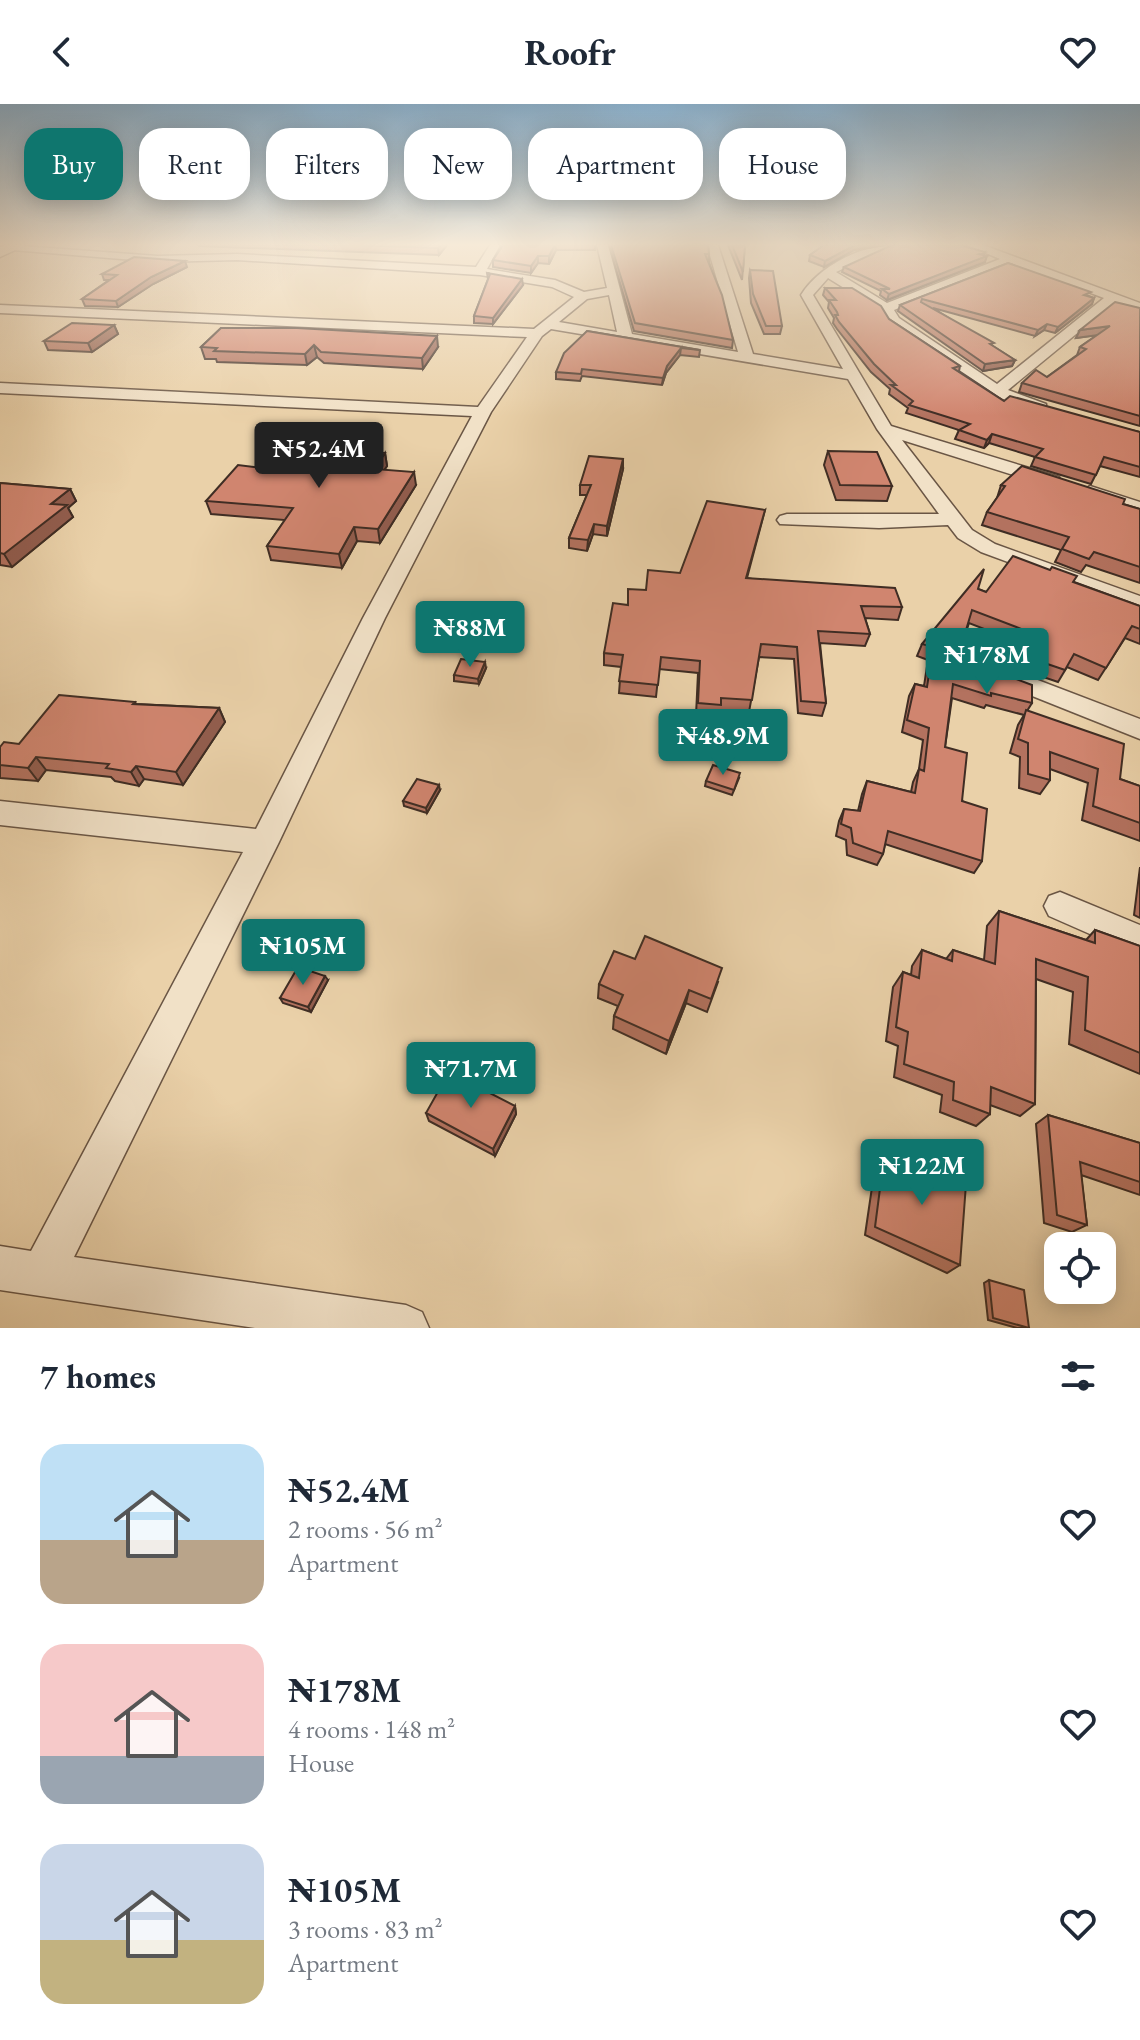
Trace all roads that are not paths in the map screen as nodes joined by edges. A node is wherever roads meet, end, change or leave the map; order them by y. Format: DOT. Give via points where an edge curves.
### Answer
graph roads {
  1 [pos="575,302"];
  2 [pos="617,302"];
  3 [pos="730,302"];
  4 [pos="811,302"];
  5 [pos="876,302"];
  6 [pos="901,302"];
  7 [pos="1107,302"];
  8 [pos="886,308"];
  9 [pos="0,309"];
  10 [pos="542,328"];
  11 [pos="626,339"];
  12 [pos="747,357"];
  13 [pos="851,375"];
  14 [pos="0,388"];
  15 [pos="997,391"];
  16 [pos="1051,410"];
  17 [pos="483,412"];
  18 [pos="885,429"];
  19 [pos="1140,508"];
  20 [pos="955,519"];
  21 [pos="787,520"];
  22 [pos="1140,604"];
  23 [pos="978,666"];
  24 [pos="1140,729"];
  25 [pos="0,813"];
  26 [pos="264,842"];
  27 [pos="1060,906"];
  28 [pos="1140,941"];
  29 [pos="21,1272"];
  30 [pos="406,1328"];
  1 -- 10 [label="street"];
  2 -- 11 [label="street"];
  3 -- 12 [label="street"];
  4 -- 13 [label="street"];
  5 -- 8 [label="street"];
  6 -- 8 [label="street"];
  7 -- 15 [label="street"];
  8 -- 15 [label="street" via="894,321"];
  9 -- 10 [label="street"];
  10 -- 11 [label="street"];
  10 -- 17 [label="street"];
  11 -- 12 [label="street"];
  12 -- 13 [label="street"];
  13 -- 18 [label="street"];
  14 -- 17 [label="street"];
  15 -- 16 [label="street"];
  17 -- 26 [label="street"];
  18 -- 19 [label="street"];
  18 -- 20 [label="street"];
  20 -- 21 [label="street"];
  20 -- 22 [label="street" via="965,534 988,548"];
  23 -- 24 [label="street"];
  25 -- 26 [label="street"];
  26 -- 29 [label="street"];
  27 -- 28 [label="street"];
  29 -- 30 [label="street"];
}
